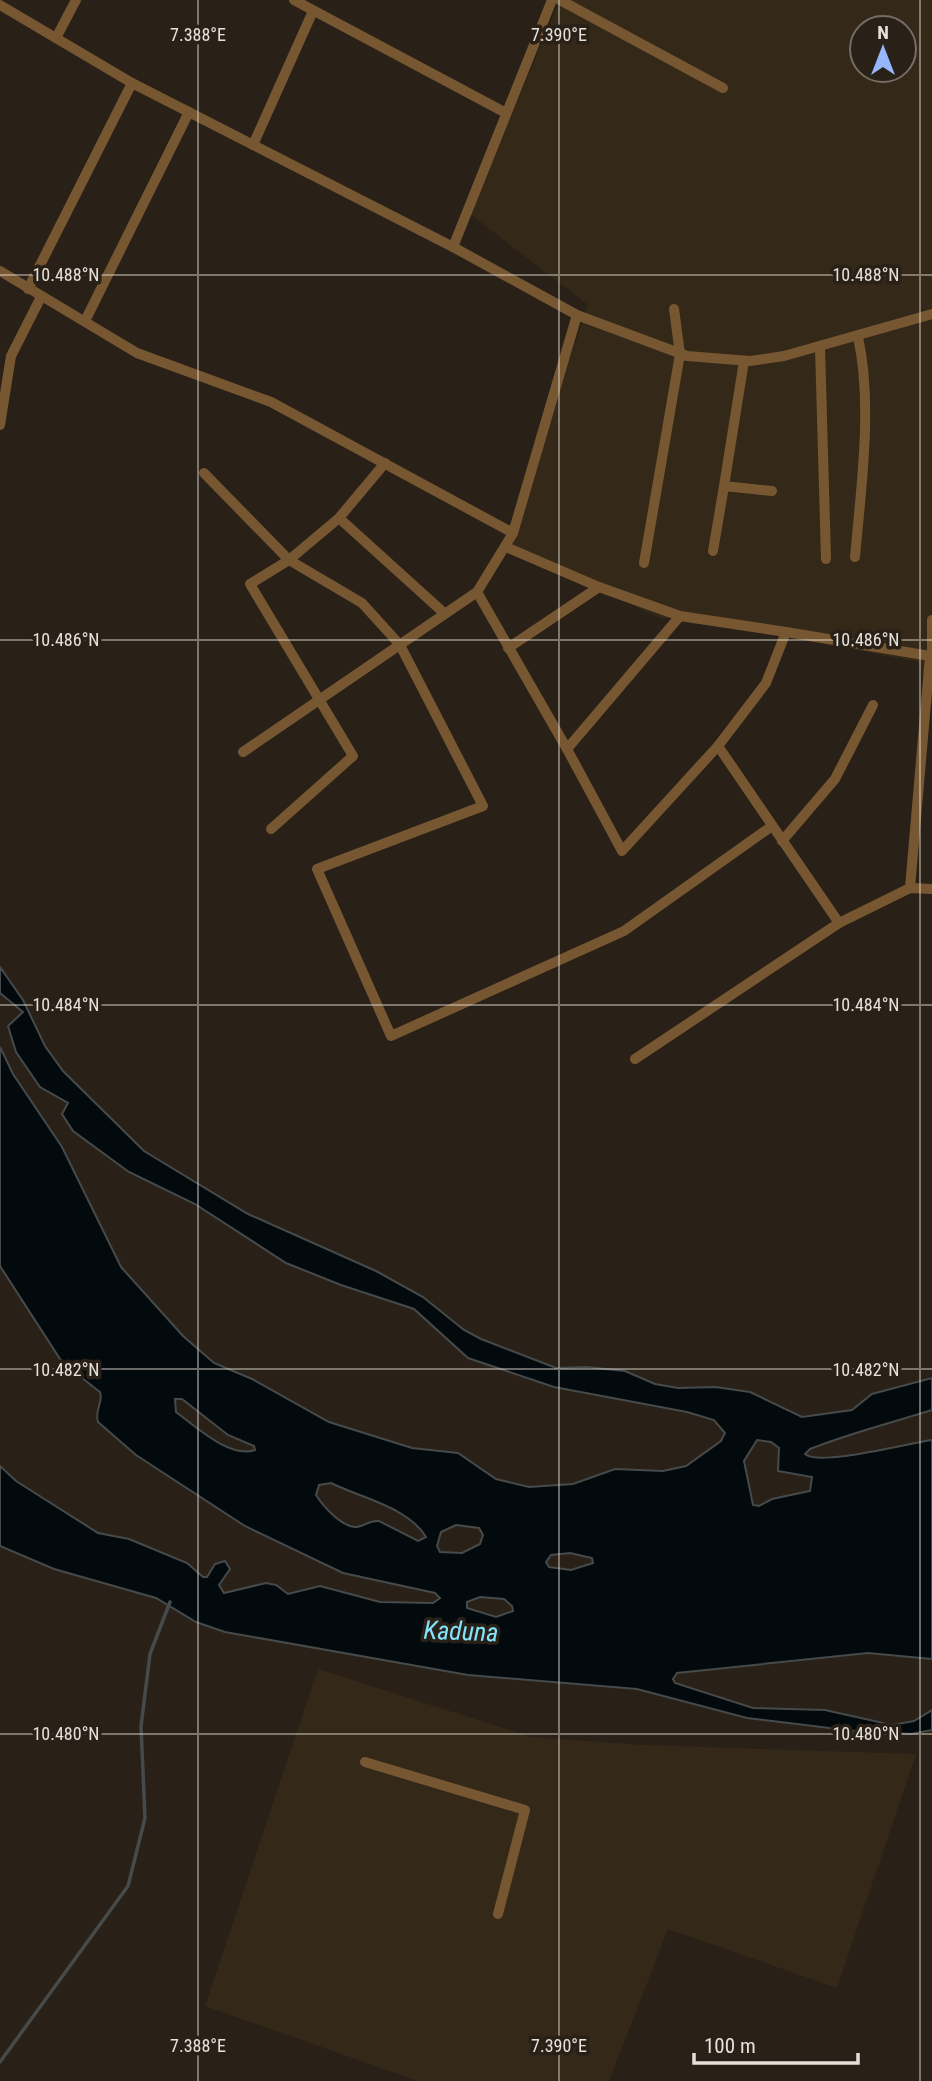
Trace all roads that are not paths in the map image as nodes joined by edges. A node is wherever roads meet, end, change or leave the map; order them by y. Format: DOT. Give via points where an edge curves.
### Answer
graph roads {
  1 [pos="76,0"];
  2 [pos="294,0"];
  3 [pos="537,0"];
  4 [pos="560,0"];
  5 [pos="551,3"];
  6 [pos="0,5"];
  7 [pos="313,11"];
  8 [pos="56,38"];
  9 [pos="132,83"];
  10 [pos="723,88"];
  11 [pos="188,112"];
  12 [pos="506,113"];
  13 [pos="253,145"];
  14 [pos="453,247"];
  15 [pos="0,271"];
  16 [pos="28,289"];
  17 [pos="41,297"];
  18 [pos="674,309"];
  19 [pos="932,314"];
  20 [pos="577,315"];
  21 [pos="85,321"];
  22 [pos="858,337"];
  23 [pos="820,347"];
  24 [pos="680,354"];
  25 [pos="744,361"];
  26 [pos="0,425"];
  27 [pos="384,463"];
  28 [pos="204,473"];
  29 [pos="723,486"];
  30 [pos="772,491"];
  31 [pos="339,518"];
  32 [pos="513,533"];
  33 [pos="506,547"];
  34 [pos="713,551"];
  35 [pos="855,557"];
  36 [pos="826,559"];
  37 [pos="289,560"];
  38 [pos="644,563"];
  39 [pos="599,587"];
  40 [pos="477,592"];
  41 [pos="444,613"];
  42 [pos="680,616"];
  43 [pos="932,620"];
  44 [pos="786,632"];
  45 [pos="400,645"];
  46 [pos="508,648"];
  47 [pos="931,656"];
  48 [pos="320,699"];
  49 [pos="873,705"];
  50 [pos="718,746"];
  51 [pos="567,749"];
  52 [pos="243,752"];
  53 [pos="772,826"];
  54 [pos="271,829"];
  55 [pos="782,841"];
  56 [pos="910,888"];
  57 [pos="932,889"];
  58 [pos="839,923"];
  59 [pos="635,1059"];
  60 [pos="365,1762"];
  61 [pos="498,1914"];
  1 -- 8 [label="street"];
  2 -- 7 [label="street"];
  3 -- 5 [label="street"];
  4 -- 10 [label="street"];
  5 -- 12 [label="street"];
  6 -- 8 [label="street"];
  7 -- 12 [label="street"];
  7 -- 13 [label="street"];
  8 -- 9 [label="street"];
  9 -- 11 [label="street"];
  9 -- 16 [label="street"];
  11 -- 13 [label="street"];
  11 -- 21 [label="street"];
  12 -- 14 [label="street"];
  13 -- 14 [label="street"];
  14 -- 20 [label="street"];
  15 -- 16 [label="street"];
  16 -- 17 [label="street"];
  17 -- 21 [label="street"];
  17 -- 26 [label="street" via="11,356"];
  18 -- 24 [label="street"];
  19 -- 22 [label="street"];
  20 -- 24 [label="street"];
  20 -- 32 [label="street"];
  21 -- 27 [label="street" via="137,353 271,402"];
  22 -- 23 [label="street"];
  22 -- 35 [label="street" via="864,369"];
  23 -- 25 [label="street"];
  23 -- 36 [label="street"];
  24 -- 25 [label="street"];
  24 -- 38 [label="street"];
  25 -- 29 [label="street"];
  27 -- 31 [label="street"];
  27 -- 32 [label="street"];
  28 -- 37 [label="street"];
  29 -- 30 [label="street"];
  29 -- 34 [label="street"];
  31 -- 37 [label="street"];
  31 -- 41 [label="street"];
  32 -- 33 [label="street"];
  33 -- 39 [label="street"];
  33 -- 40 [label="street"];
  37 -- 45 [label="street" via="362,603"];
  37 -- 48 [label="street" via="250,584"];
  39 -- 42 [label="street"];
  39 -- 46 [label="street"];
  40 -- 41 [label="street"];
  40 -- 46 [label="street"];
  41 -- 45 [label="street"];
  42 -- 44 [label="street"];
  42 -- 51 [label="street"];
  43 -- 47 [label="street"];
  44 -- 47 [label="street"];
  44 -- 50 [label="street" via="766,683"];
  45 -- 48 [label="street"];
  45 -- 53 [label="street" via="482,806 317,869 391,1036 624,931"];
  46 -- 51 [label="street"];
  47 -- 56 [label="street"];
  48 -- 52 [label="street"];
  48 -- 54 [label="street" via="353,756"];
  49 -- 55 [label="street" via="835,779"];
  50 -- 51 [label="street" via="622,851"];
  50 -- 53 [label="street"];
  53 -- 55 [label="street"];
  55 -- 58 [label="street"];
  56 -- 57 [label="street"];
  56 -- 58 [label="street"];
  58 -- 59 [label="street"];
  60 -- 61 [label="street" via="525,1810"];
}
